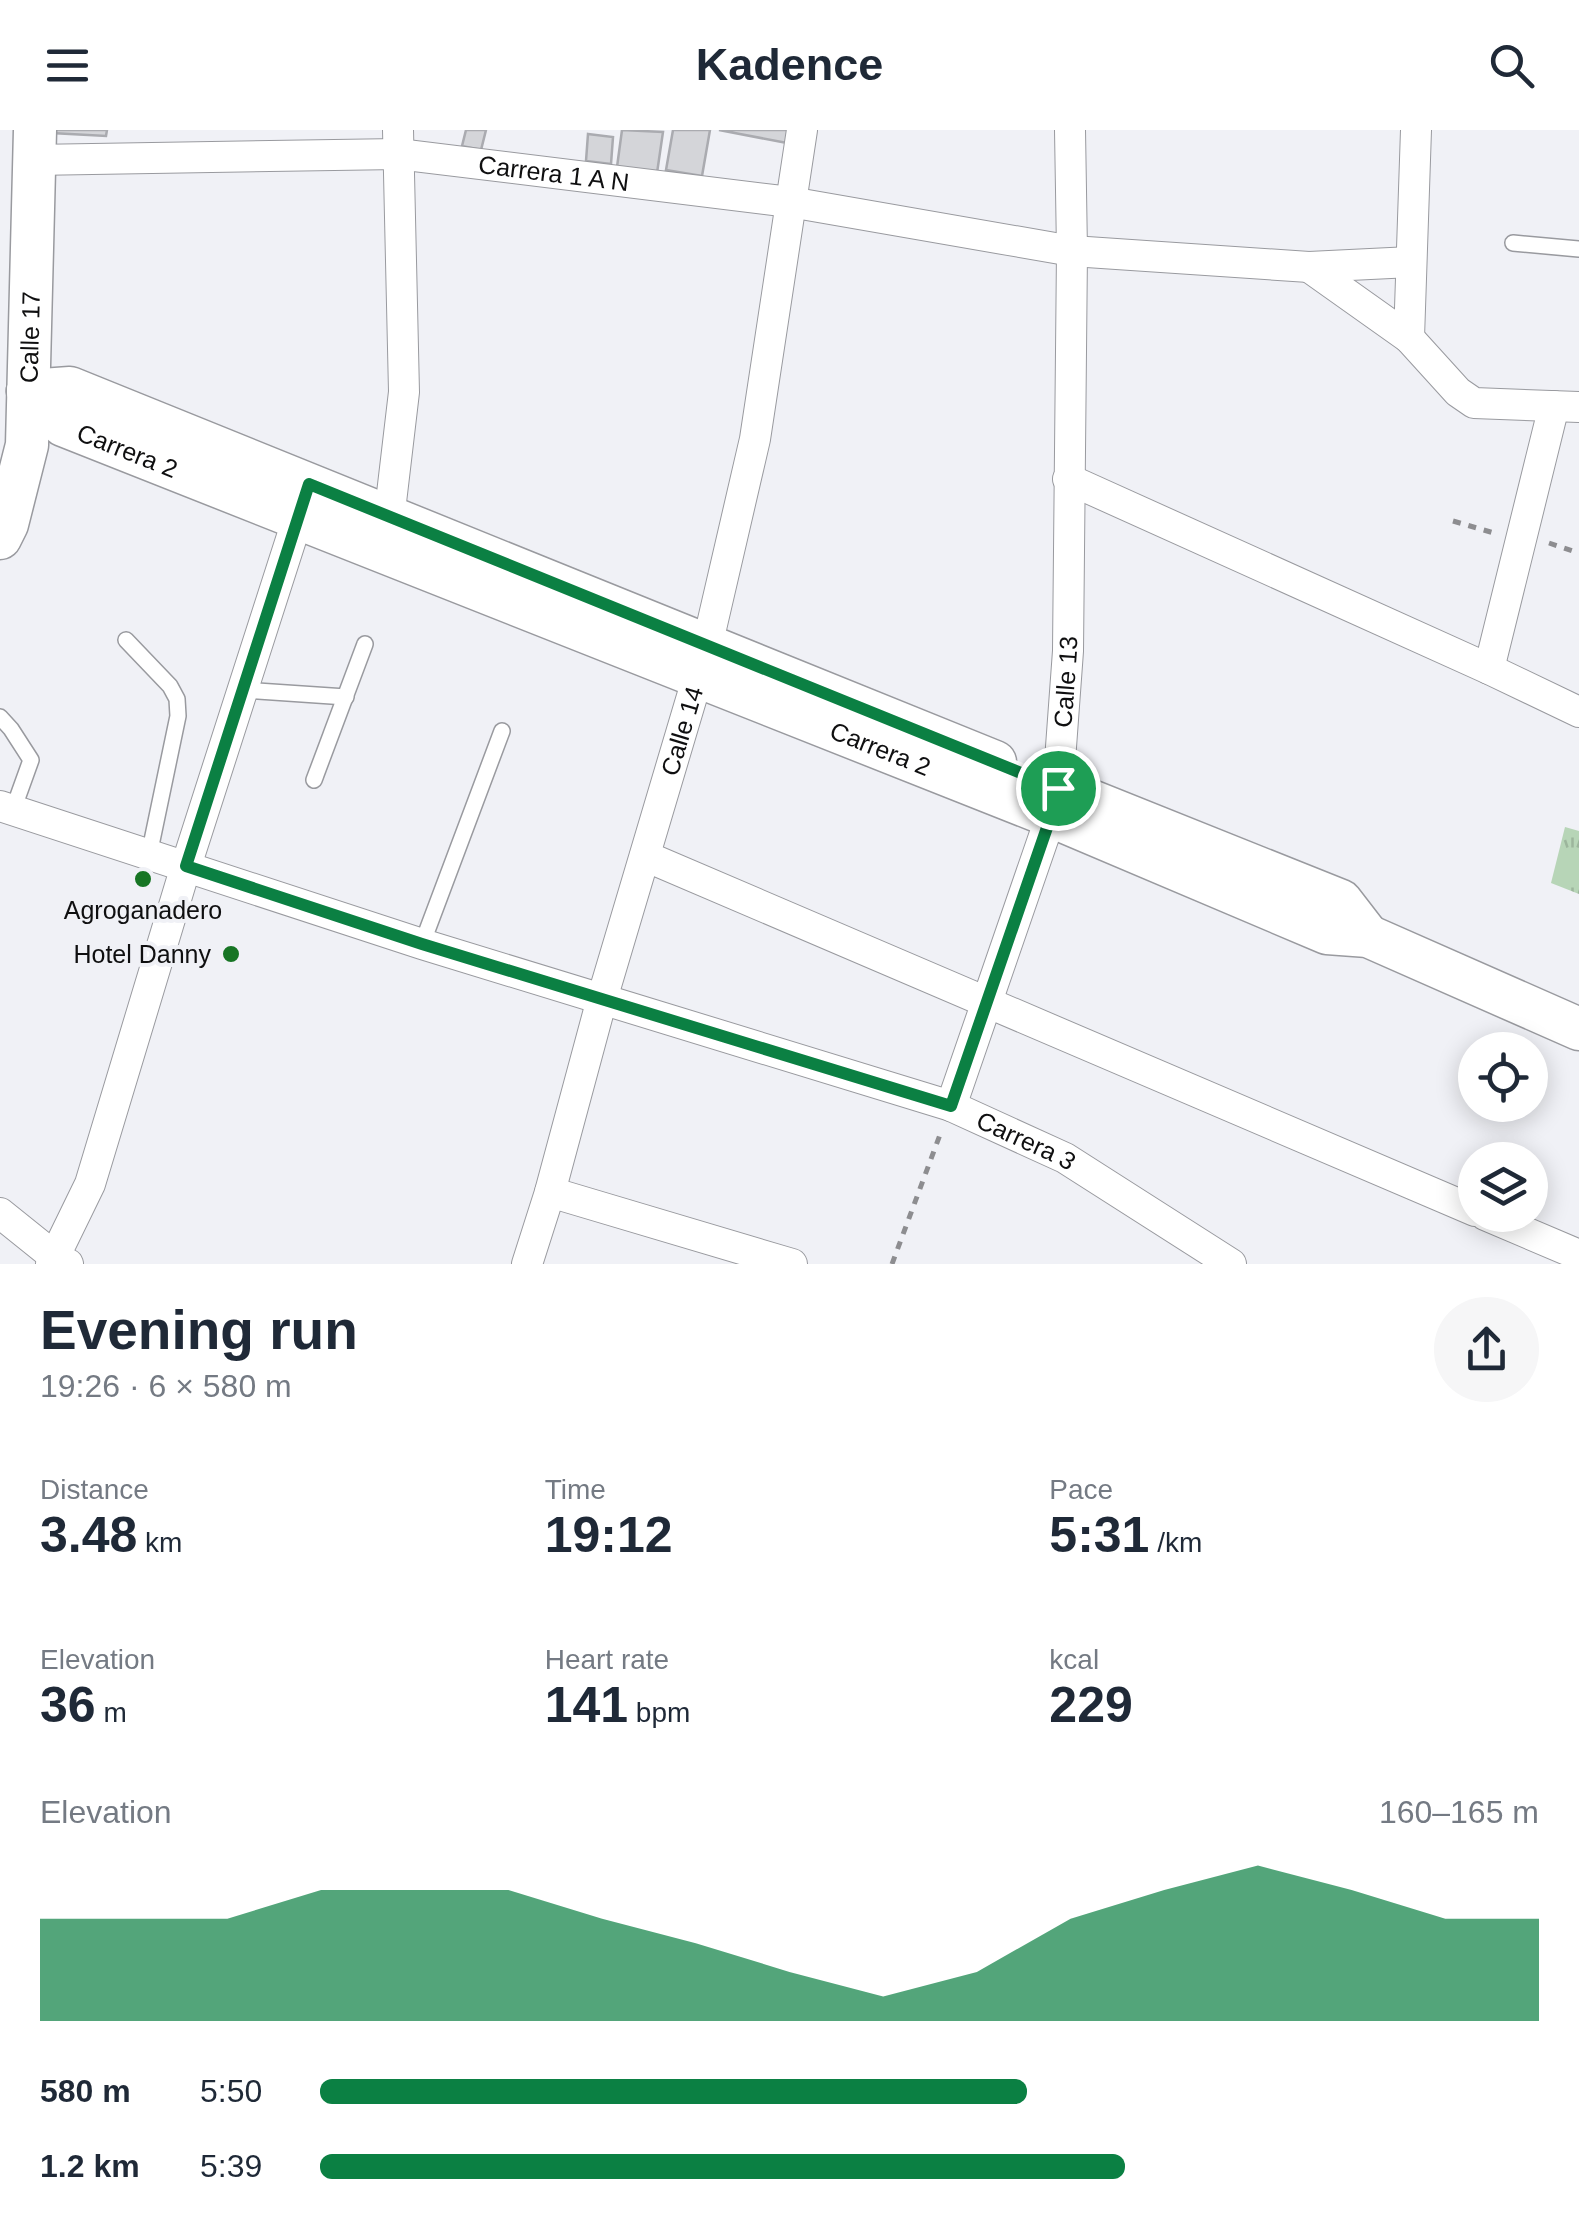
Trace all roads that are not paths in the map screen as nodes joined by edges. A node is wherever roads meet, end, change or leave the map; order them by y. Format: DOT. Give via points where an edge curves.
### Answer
graph roads {
  1 [pos="802,130"];
  2 [pos="1070,130"];
  3 [pos="1416,130"];
  4 [pos="398,142"];
  5 [pos="34,145"];
  6 [pos="790,202"];
  7 [pos="1512,242"];
  8 [pos="1579,249"];
  9 [pos="1072,251"];
  10 [pos="1411,262"];
  11 [pos="1308,267"];
  12 [pos="1409,338"];
  13 [pos="21,390"];
  14 [pos="1566,407"];
  15 [pos="1068,480"];
  16 [pos="303,501"];
  17 [pos="387,535"];
  18 [pos="0,538"];
  19 [pos="126,640"];
  20 [pos="366,644"];
  21 [pos="703,661"];
  22 [pos="1490,669"];
  23 [pos="242,690"];
  24 [pos="346,696"];
  25 [pos="1579,712"];
  26 [pos="0,718"];
  27 [pos="502,732"];
  28 [pos="314,780"];
  29 [pos="1054,802"];
  30 [pos="6,808"];
  31 [pos="150,854"];
  32 [pos="645,856"];
  33 [pos="186,866"];
  34 [pos="422,944"];
  35 [pos="602,1000"];
  36 [pos="986,1002"];
  37 [pos="1579,1030"];
  38 [pos="951,1106"];
  39 [pos="550,1192"];
  40 [pos="1458,1204"];
  41 [pos="0,1213"];
  42 [pos="1525,1232"];
  43 [pos="1579,1255"];
  44 [pos="58,1262"];
  45 [pos="527,1264"];
  46 [pos="792,1264"];
  47 [pos="1231,1264"];
  1 -- 6 [label="street, Calle 14"];
  2 -- 9 [label="street, Calle 13"];
  3 -- 10 [label="street"];
  4 -- 5 [label="street, Carrera 1 A N"];
  4 -- 6 [label="street, Carrera 1 A N"];
  4 -- 17 [label="street" via="404,392"];
  5 -- 13 [label="street, Calle 17"];
  6 -- 9 [label="street, Carrera 1 A N"];
  6 -- 21 [label="street, Calle 14" via="755,439"];
  7 -- 8 [label="lane"];
  9 -- 11 [label="street, Carrera 1 A N"];
  9 -- 15 [label="street, Calle 13"];
  10 -- 11 [label="street, Carrera 1 A N"];
  10 -- 12 [label="street"];
  11 -- 12 [label="street"];
  12 -- 14 [label="street" via="1474,402"];
  13 -- 16 [label="street, Carrera 2" via="70,388"];
  13 -- 18 [label="street, Calle 17" via="27,445"];
  14 -- 22 [label="street" via="1521,541"];
  15 -- 22 [label="street"];
  15 -- 29 [label="street, Calle 13" via="1068,651"];
  16 -- 17 [label="street, Carrera 2"];
  16 -- 23 [label="street"];
  17 -- 21 [label="street, Carrera 2"];
  19 -- 31 [label="lane" via="170,686 178,716"];
  20 -- 24 [label="lane"];
  21 -- 29 [label="street, Carrera 2"];
  21 -- 32 [label="street, Calle 14"];
  22 -- 25 [label="street"];
  23 -- 24 [label="lane"];
  23 -- 33 [label="street"];
  24 -- 28 [label="lane"];
  26 -- 30 [label="lane" via="31,760"];
  27 -- 34 [label="lane"];
  29 -- 36 [label="street, Calle 13"];
  29 -- 37 [label="street, Carrera 2" via="1341,901 1368,936"];
  30 -- 31 [label="street, Carrera 3"];
  31 -- 33 [label="street, Carrera 3"];
  32 -- 35 [label="street, Calle 14"];
  32 -- 36 [label="street"];
  33 -- 34 [label="street, Carrera 3"];
  33 -- 44 [label="street" via="90,1184"];
  34 -- 35 [label="street, Carrera 3"];
  35 -- 38 [label="street, Carrera 3"];
  35 -- 39 [label="street, Calle 14"];
  36 -- 38 [label="street, Calle 13"];
  36 -- 40 [label="street"];
  38 -- 47 [label="street, Carrera 3" via="1065,1158"];
  39 -- 45 [label="street, Calle 14"];
  39 -- 46 [label="street"];
  41 -- 44 [label="street"];
  42 -- 43 [label="street"];
}
